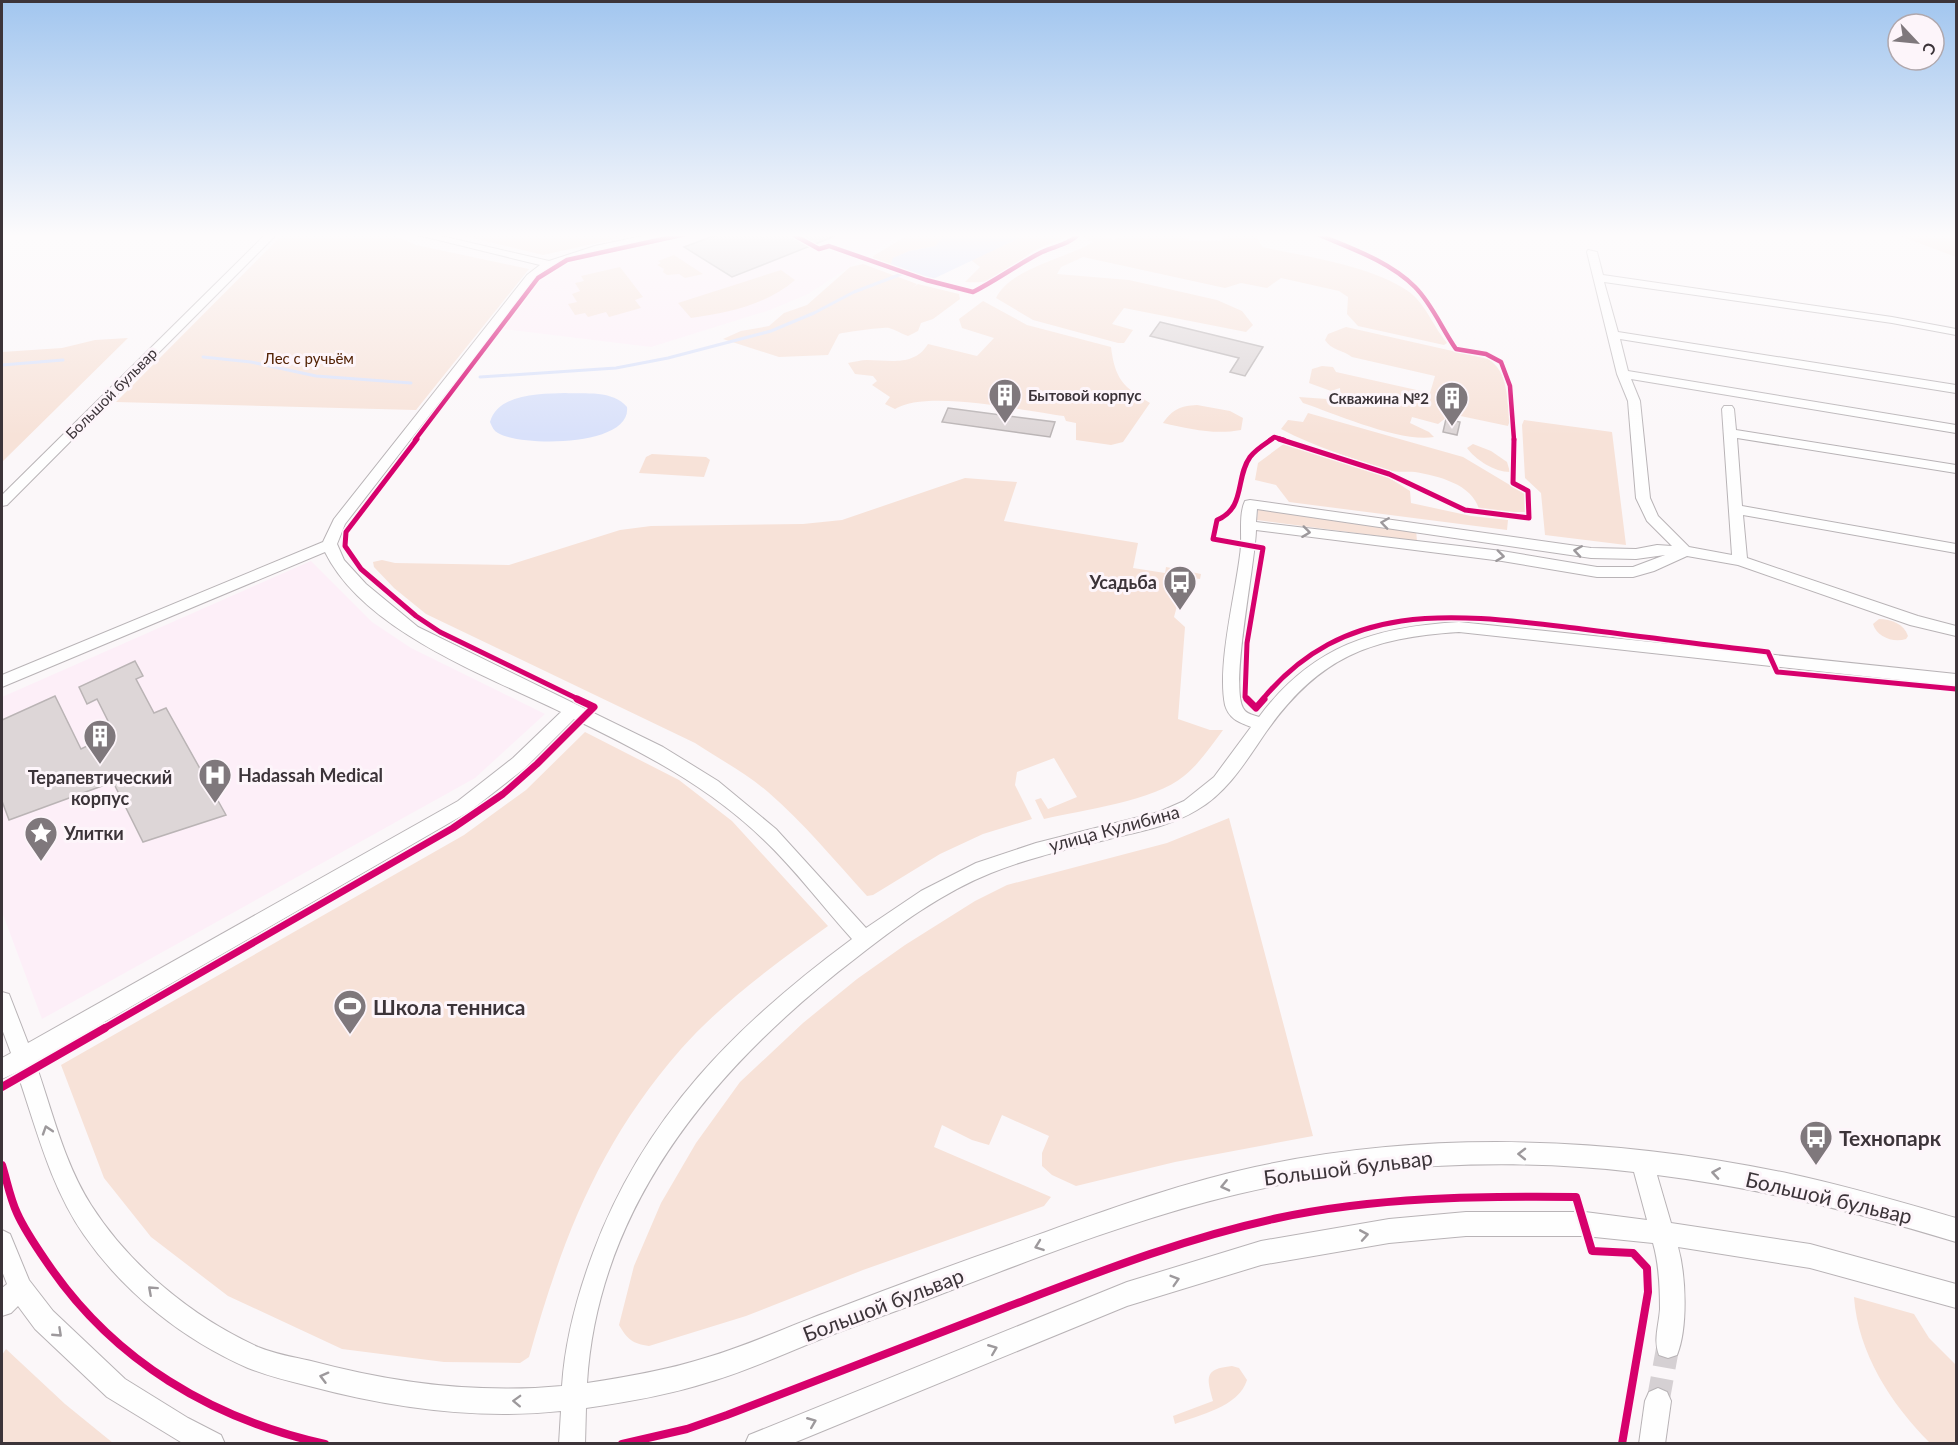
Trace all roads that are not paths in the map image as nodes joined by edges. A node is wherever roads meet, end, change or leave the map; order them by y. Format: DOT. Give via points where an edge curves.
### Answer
graph roads {
  1 [pos="192,301"];
  2 [pos="204,301"];
  3 [pos="512,301"];
  4 [pos="1604,301"];
  5 [pos="1763,301"];
  6 [pos="1956,333"];
  7 [pos="1613,336"];
  8 [pos="1623,374"];
  9 [pos="1956,389"];
  10 [pos="1728,409"];
  11 [pos="1956,429"];
  12 [pos="1730,433"];
  13 [pos="1956,469"];
  14 [pos="2,488"];
  15 [pos="2,502"];
  16 [pos="1736,508"];
  17 [pos="1248,525"];
  18 [pos="1468,534"];
  19 [pos="1523,543"];
  20 [pos="330,544"];
  21 [pos="1956,548"];
  22 [pos="1685,551"];
  23 [pos="1471,553"];
  24 [pos="1526,560"];
  25 [pos="1740,561"];
  26 [pos="1956,631"];
  27 [pos="1956,680"];
  28 [pos="2,681"];
  29 [pos="572,711"];
  30 [pos="1261,724"];
  31 [pos="865,940"];
  32 [pos="2,1001"];
  33 [pos="22,1057"];
  34 [pos="2,1069"];
  35 [pos="1642,1162"];
  36 [pos="1956,1230"];
  37 [pos="1663,1233"];
  38 [pos="2,1242"];
  39 [pos="11,1296"];
  40 [pos="1956,1296"];
  41 [pos="1668,1346"];
  42 [pos="575,1395"];
  43 [pos="1658,1401"];
  44 [pos="212,1443"];
  45 [pos="572,1443"];
  46 [pos="758,1443"];
  47 [pos="1652,1443"];
  1 -- 14 [label="street, Большой бульвар"];
  2 -- 15 [label="street, Большой бульвар"];
  3 -- 20 [label="street" via="346,513 332,533"];
  4 -- 7 [label="street"];
  5 -- 6 [label="street"];
  7 -- 8 [label="street"];
  7 -- 9 [label="street"];
  8 -- 11 [label="street"];
  8 -- 22 [label="street" via="1634,401 1643,498 1652,518"];
  10 -- 12 [label="street"];
  12 -- 13 [label="street"];
  12 -- 16 [label="street"];
  16 -- 21 [label="street"];
  16 -- 25 [label="street"];
  18 -- 17 [label="street, one-way" via="1250,504"];
  17 -- 23 [label="street, one-way"];
  17 -- 30 [label="street" via="1248,552 1230,681 1234,707 1240,716"];
  18 -- 19 [label="street"];
  18 -- 23 [label="street"];
  22 -- 19 [label="street, one-way" via="1591,553"];
  19 -- 24 [label="street"];
  20 -- 28 [label="street"];
  20 -- 29 [label="street" via="343,568 378,606 407,628"];
  22 -- 24 [label="street" via="1633,572 1597,572"];
  22 -- 25 [label="street"];
  23 -- 24 [label="street, one-way"];
  25 -- 26 [label="street" via="1915,621"];
  27 -- 30 [label="street, улица Кулибина" via="1496,629 1430,628 1377,637 1334,654 1294,685"];
  29 -- 31 [label="street" via="688,770 738,806 770,834"];
  29 -- 33 [label="street" via="519,763 464,806"];
  30 -- 31 [label="street, улица Кулибина" via="1232,769 1186,809 995,864 964,877"];
  31 -- 42 [label="street, улица Кулибина" via="746,1035 668,1128 615,1225 596,1277 580,1339"];
  32 -- 33 [label="street, Большой бульвар"];
  33 -- 34 [label="street"];
  42 -- 33 [label="street, Большой бульвар, one-way" via="529,1401 442,1399 367,1389 259,1360 215,1338 129,1269 93,1228 63,1178"];
  36 -- 35 [label="street, Большой бульвар, one-way" via="1822,1192"];
  35 -- 37 [label="street"];
  35 -- 42 [label="street, Большой бульвар, one-way" via="1517,1153 1420,1156 1277,1174 1199,1192 1084,1230 697,1374"];
  37 -- 40 [label="street" via="1810,1256"];
  37 -- 41 [label="street" via="1672,1296"];
  46 -- 37 [label="street, one-way" via="1127,1294 1261,1253 1389,1231 1466,1224 1585,1224"];
  38 -- 39 [label="street"];
  39 -- 44 [label="street, one-way" via="44,1320 116,1388"];
  42 -- 45 [label="street, улица Кулибина"];
  43 -- 47 [label="street"];
}
